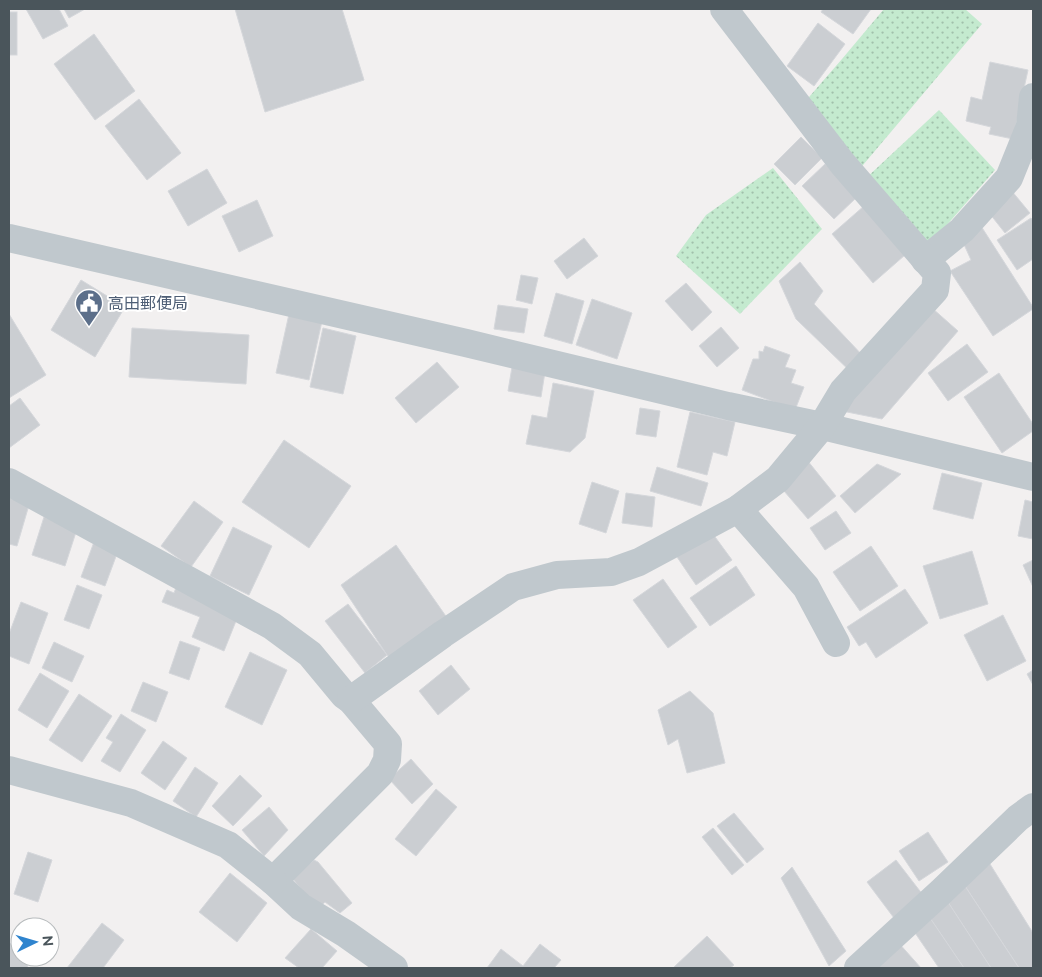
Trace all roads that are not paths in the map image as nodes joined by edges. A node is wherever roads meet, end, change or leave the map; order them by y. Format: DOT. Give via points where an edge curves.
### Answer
graph roads {
  1 [pos="724,9"];
  2 [pos="1033,97"];
  3 [pos="9,238"];
  4 [pos="925,260"];
  5 [pos="822,426"];
  6 [pos="1033,477"];
  7 [pos="9,482"];
  8 [pos="738,509"];
  9 [pos="836,643"];
  10 [pos="351,700"];
  11 [pos="9,770"];
  12 [pos="1033,807"];
  13 [pos="272,881"];
  14 [pos="394,968"];
  15 [pos="858,968"];
  1 -- 4 [label="street" via="842,163"];
  2 -- 4 [label="street" via="1030,126 1009,178 962,230"];
  3 -- 5 [label="street"];
  4 -- 5 [label="street" via="937,273 935,290 843,391"];
  5 -- 6 [label="street"];
  5 -- 8 [label="street" via="778,479"];
  7 -- 10 [label="street" via="272,626 310,654"];
  8 -- 9 [label="street" via="806,587"];
  8 -- 10 [label="street" via="639,562 611,572 557,575 513,587"];
  10 -- 13 [label="street" via="388,744 387,760 380,774"];
  11 -- 13 [label="street" via="131,803 228,845"];
  12 -- 15 [label="street"];
  13 -- 14 [label="street" via="301,907"];
}
